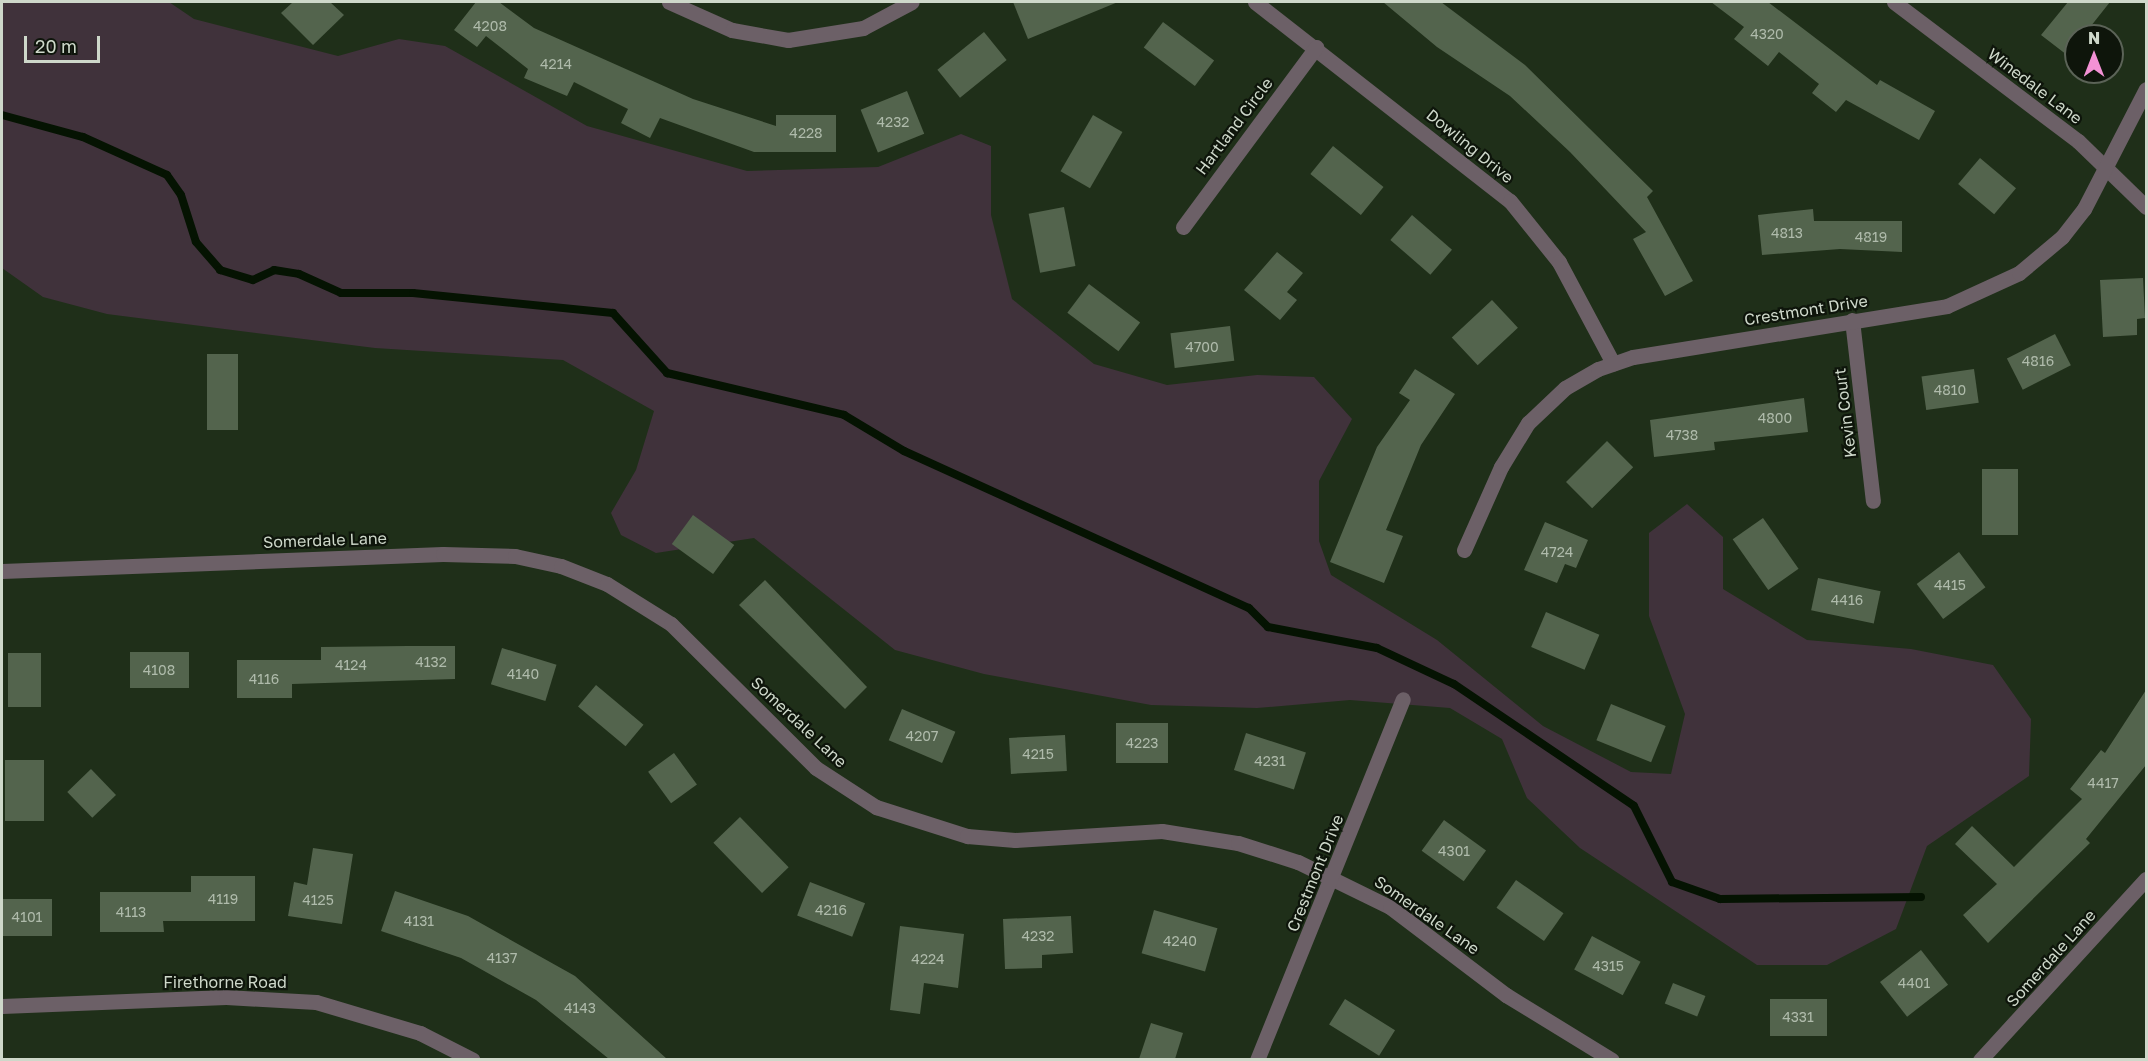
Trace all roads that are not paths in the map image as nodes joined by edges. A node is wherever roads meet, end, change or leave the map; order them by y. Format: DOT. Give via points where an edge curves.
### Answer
graph roads {
  1 [pos="669,2"];
  2 [pos="912,2"];
  3 [pos="1255,2"];
  4 [pos="1894,2"];
  5 [pos="1316,47"];
  6 [pos="2146,89"];
  7 [pos="2107,165"];
  8 [pos="2146,207"];
  9 [pos="1183,227"];
  10 [pos="1852,320"];
  11 [pos="1613,363"];
  12 [pos="1873,501"];
  13 [pos="1464,550"];
  14 [pos="2,571"];
  15 [pos="1403,699"];
  16 [pos="1334,877"];
  17 [pos="2146,879"];
  18 [pos="2,1006"];
  19 [pos="473,1059"];
  20 [pos="1257,1059"];
  21 [pos="1612,1059"];
  22 [pos="1980,1059"];
  1 -- 2 [label="street" via="732,30 788,40 863,28"];
  3 -- 5 [label="street, Dowling Drive"];
  4 -- 7 [label="street, Winedale Lane"];
  5 -- 9 [label="street, Hartland Circle"];
  5 -- 11 [label="street, Dowling Drive" via="1510,201 1559,262"];
  6 -- 7 [label="street, Crestmont Drive"];
  7 -- 8 [label="street, Winedale Lane"];
  7 -- 10 [label="street, Crestmont Drive" via="2084,209 2062,237 2019,273 1947,306"];
  10 -- 11 [label="street, Crestmont Drive"];
  10 -- 12 [label="street, Kevin Court"];
  11 -- 13 [label="street, Crestmont Drive" via="1565,388 1528,423 1501,467"];
  14 -- 16 [label="street, Somerdale Lane" via="443,554 515,556 561,566 607,584 654,612 816,768 855,796 921,825 991,839 1135,831 1206,836"];
  15 -- 16 [label="street, Crestmont Drive"];
  16 -- 20 [label="street, Crestmont Drive"];
  16 -- 21 [label="street, Somerdale Lane" via="1390,907 1563,1034"];
  17 -- 22 [label="street, Somerdale Lane"];
  18 -- 19 [label="street, Firethorne Road" via="226,997 316,1002 389,1021"];
}
